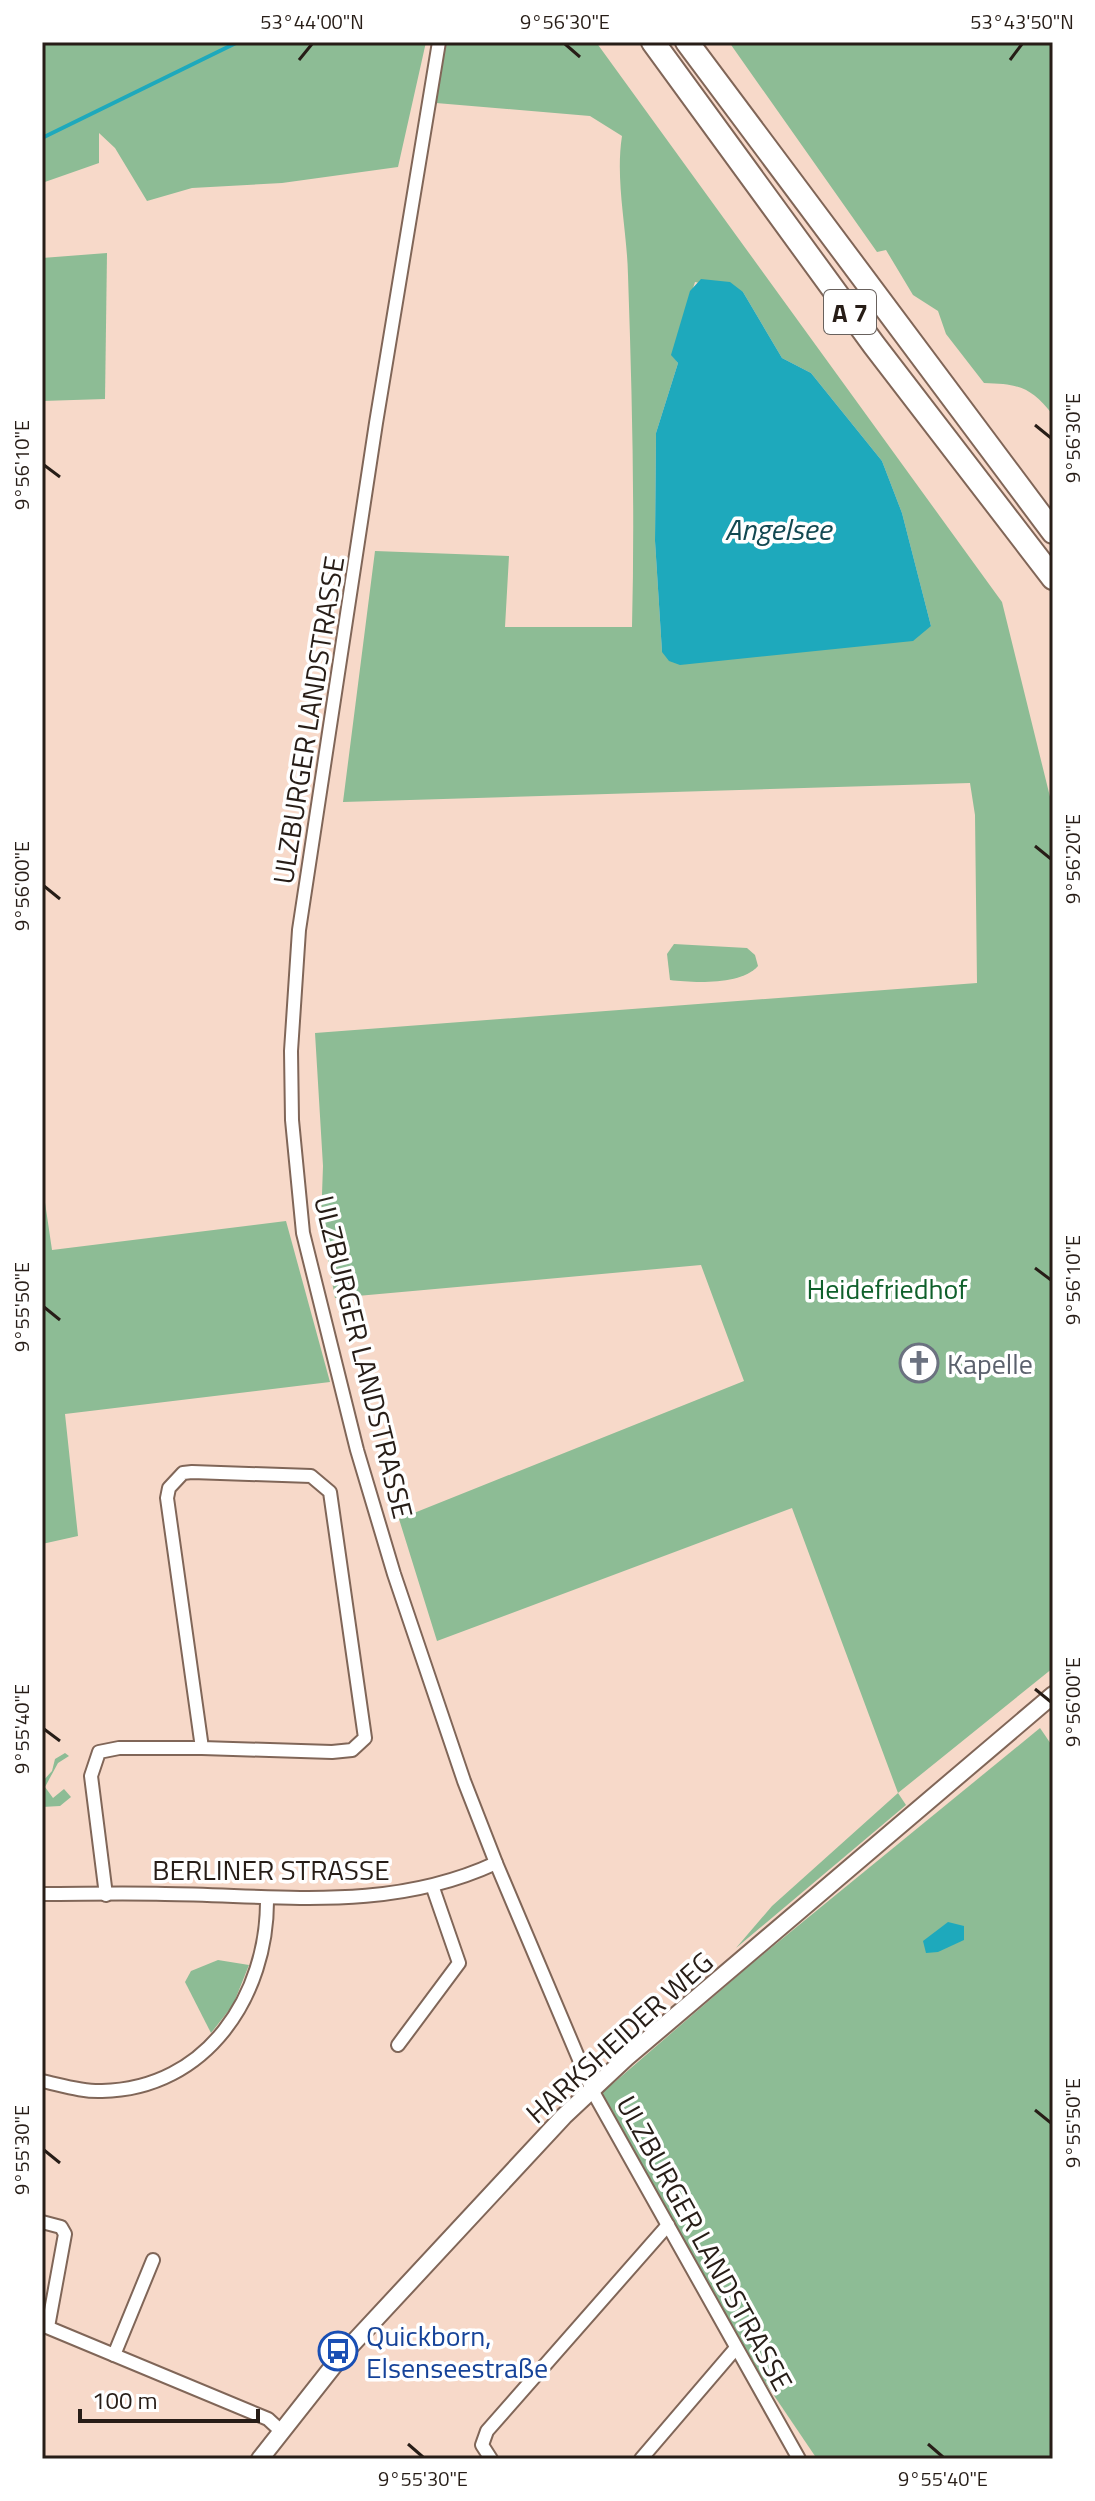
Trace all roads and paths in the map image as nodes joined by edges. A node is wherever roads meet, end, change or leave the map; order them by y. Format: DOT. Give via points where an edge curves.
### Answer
graph roads {
  1 [pos="439,42"];
  2 [pos="653,42"];
  3 [pos="687,42"];
  4 [pos="1053,532"];
  5 [pos="1053,578"];
  6 [pos="1053,1695"];
  7 [pos="202,1748"];
  8 [pos="496,1863"];
  9 [pos="433,1888"];
  10 [pos="42,1894"];
  11 [pos="106,1895"];
  12 [pos="267,1899"];
  13 [pos="398,2045"];
  14 [pos="42,2081"];
  15 [pos="592,2090"];
  16 [pos="42,2222"];
  17 [pos="668,2225"];
  18 [pos="153,2260"];
  19 [pos="45,2326"];
  20 [pos="736,2348"];
  21 [pos="114,2355"];
  22 [pos="281,2431"];
  23 [pos="260,2459"];
  24 [pos="491,2459"];
  25 [pos="641,2459"];
  26 [pos="799,2459"];
  1 -- 8 [label="street, ULZBURGER LANDSTRASSE" via="299,930 292,1120 303,1233 357,1450 394,1574"];
  2 -- 5 [label="highway, A 7" via="874,345"];
  3 -- 4 [label="highway, A 7"];
  6 -- 15 [label="main road, HARKSHEIDER WEG"];
  7 -- 7 [label="street" via="332,1752 352,1750 365,1738 330,1492 311,1476 192,1472 183,1473 169,1488"];
  7 -- 11 [label="street" via="99,1752 91,1776"];
  8 -- 9 [label="street, BERLINER STRASSE"];
  8 -- 15 [label="street, ULZBURGER LANDSTRASSE"];
  9 -- 12 [label="street, BERLINER STRASSE" via="375,1896"];
  9 -- 13 [label="street" via="459,1963"];
  10 -- 11 [label="street, BERLINER STRASSE"];
  11 -- 12 [label="street, BERLINER STRASSE"];
  12 -- 14 [label="street" via="267,1938 247,1997 198,2058 169,2075 123,2090 101,2092"];
  15 -- 17 [label="street, ULZBURGER LANDSTRASSE"];
  15 -- 22 [label="main road, HARKSHEIDER WEG" via="342,2355"];
  16 -- 19 [label="street" via="61,2227 65,2234"];
  17 -- 20 [label="street, ULZBURGER LANDSTRASSE"];
  17 -- 24 [label="street" via="487,2431 482,2445"];
  18 -- 21 [label="street"];
  19 -- 21 [label="street"];
  20 -- 25 [label="street"];
  20 -- 26 [label="street, ULZBURGER LANDSTRASSE"];
  21 -- 22 [label="street" via="268,2419"];
  22 -- 23 [label="main road, HARKSHEIDER WEG"];
}
